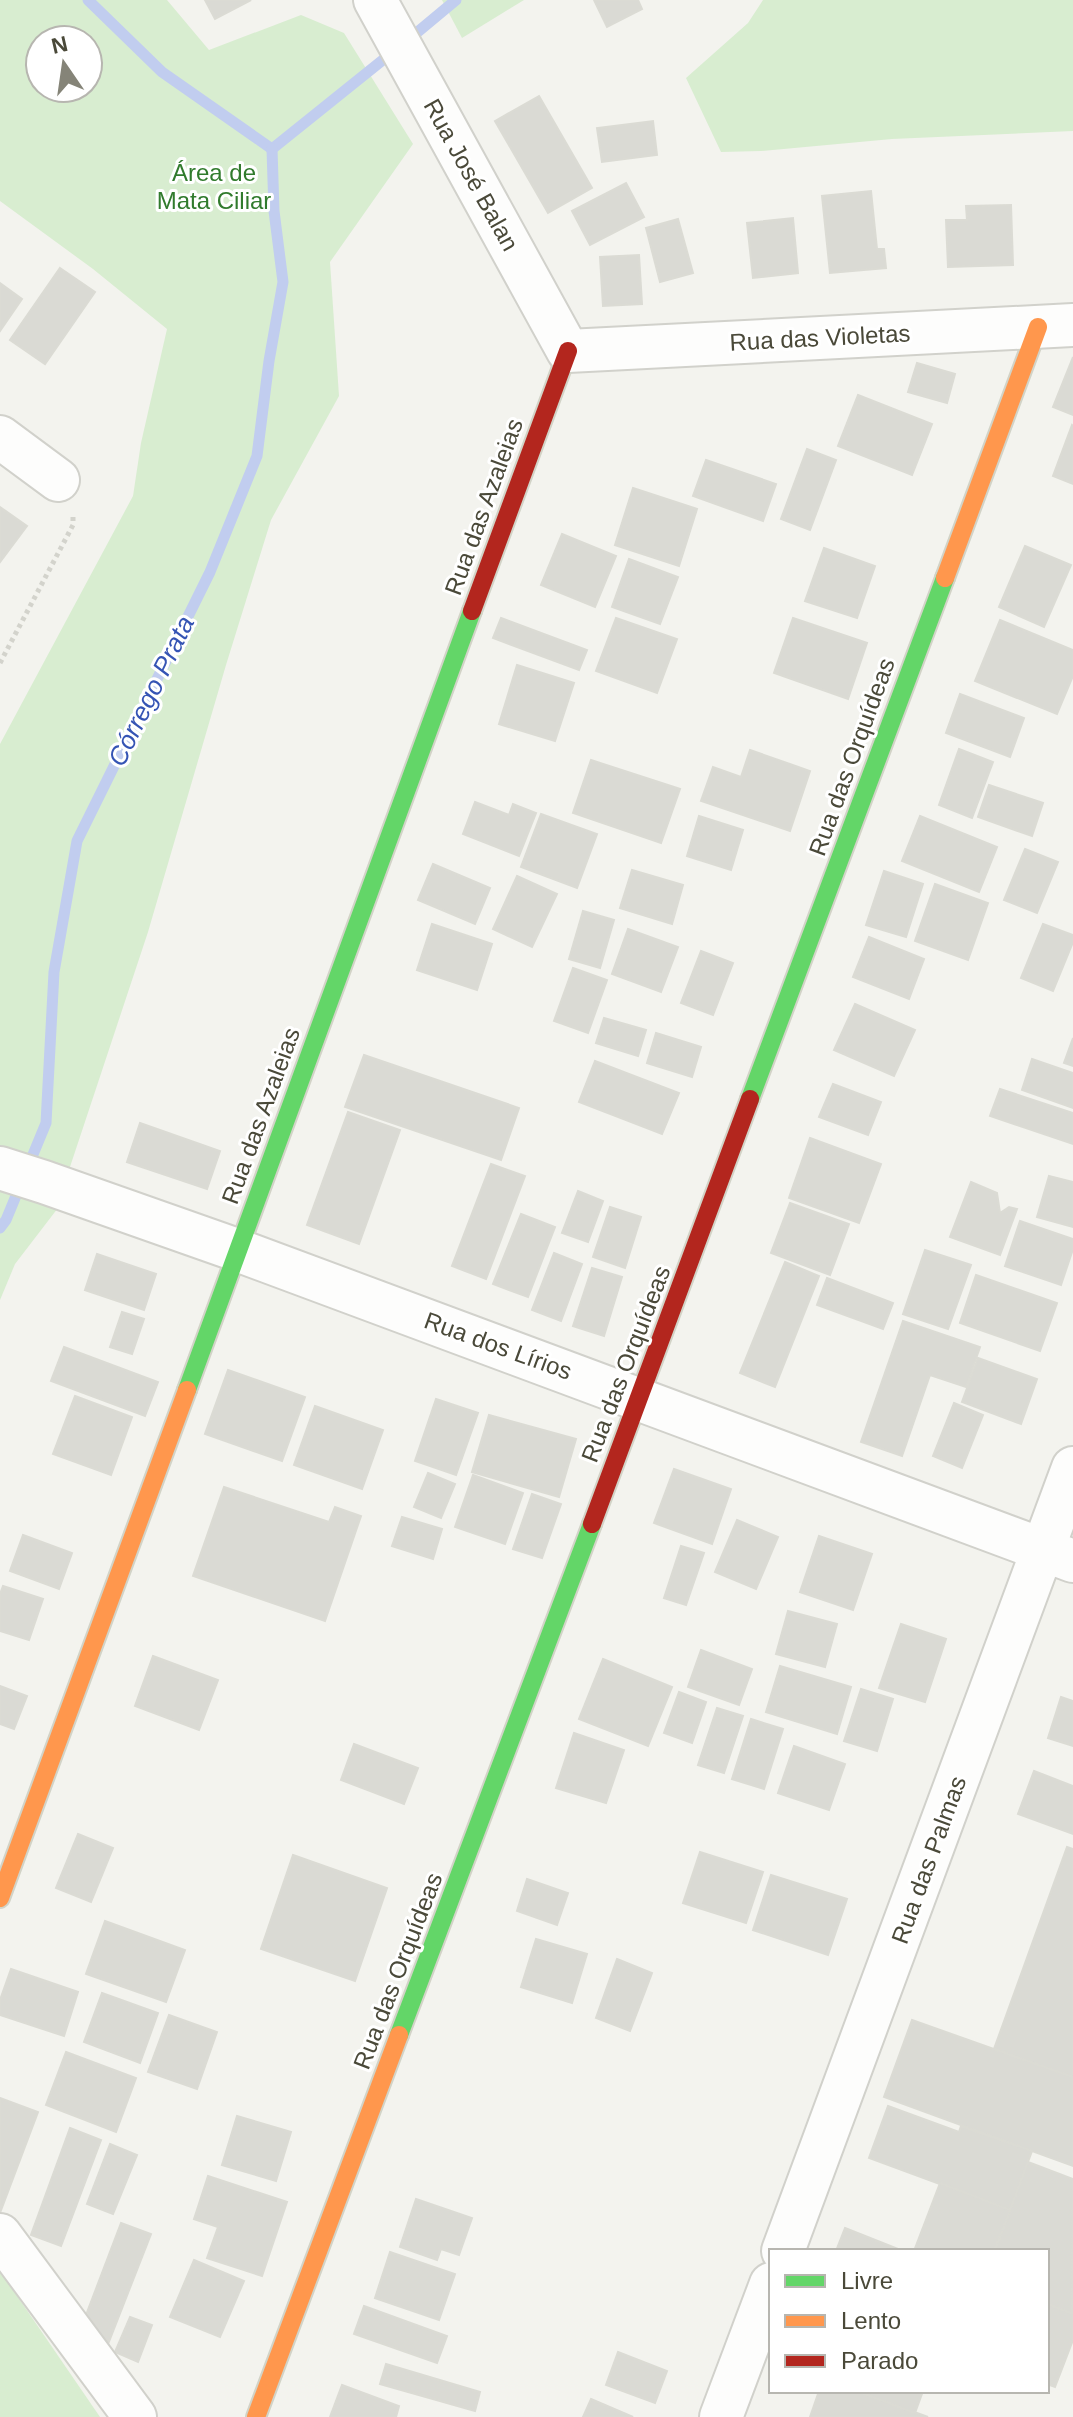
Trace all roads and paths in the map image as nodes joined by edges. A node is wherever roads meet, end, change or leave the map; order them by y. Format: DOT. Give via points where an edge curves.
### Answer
graph roads {
  1 [pos="380,9"];
  2 [pos="1056,326"];
  3 [pos="568,351"];
  4 [pos="0,437"];
  5 [pos="58,480"];
  6 [pos="0,663"];
  7 [pos="18,1174"];
  8 [pos="237,1250"];
  9 [pos="639,1398"];
  10 [pos="1073,1468"];
  11 [pos="1059,1556"];
  12 [pos="0,1898"];
  13 [pos="0,2235"];
  14 [pos="784,2249"];
  15 [pos="769,2289"];
  16 [pos="135,2417"];
  17 [pos="256,2417"];
  18 [pos="721,2417"];
  1 -- 3 [label="street, Rua José Balan"];
  2 -- 3 [label="street, Rua das Violetas"];
  2 -- 9 [label="street, Rua das Orquídeas"];
  3 -- 8 [label="street, Rua das Azaleias"];
  4 -- 5 [label="street"];
  5 -- 6 [label="path" via="71,493 73,525"];
  7 -- 8 [label="street, Rua dos Lírios"];
  8 -- 9 [label="street, Rua dos Lírios"];
  8 -- 12 [label="street, Rua das Azaleias"];
  9 -- 11 [label="street, Rua dos Lírios"];
  9 -- 17 [label="street, Rua das Orquídeas"];
  10 -- 11 [label="street, Rua das Palmas"];
  11 -- 14 [label="street, Rua das Palmas"];
  13 -- 16 [label="street"];
  15 -- 18 [label="street"];
}
